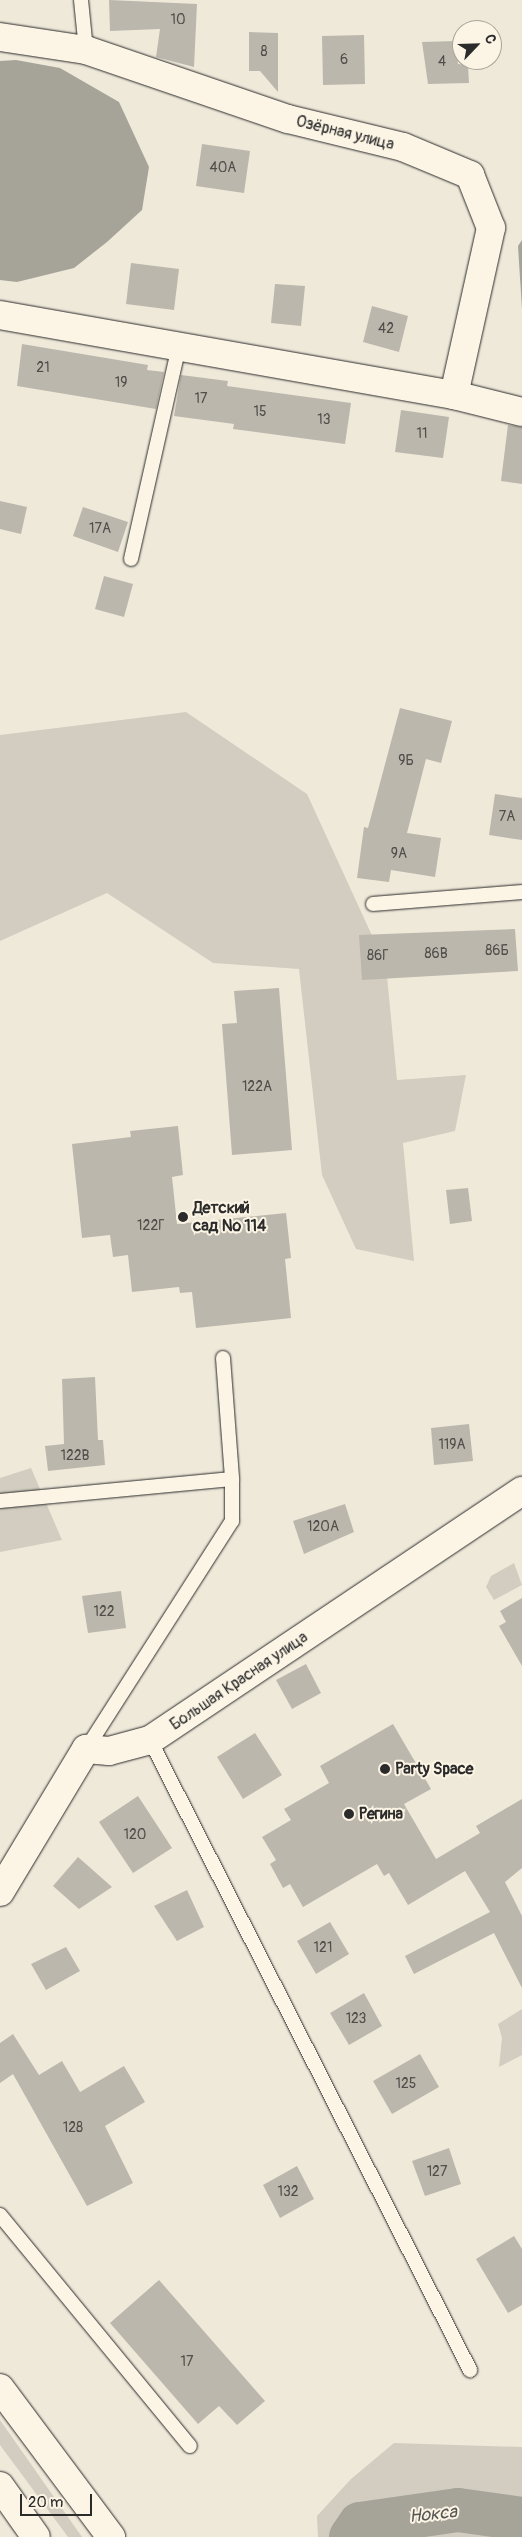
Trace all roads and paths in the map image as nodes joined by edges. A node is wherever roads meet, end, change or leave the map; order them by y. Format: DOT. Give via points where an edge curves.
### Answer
graph roads {
  1 [pos="81,0"];
  2 [pos="0,37"];
  3 [pos="86,50"];
  4 [pos="1,320"];
  5 [pos="179,346"];
  6 [pos="454,395"];
  7 [pos="522,412"];
  8 [pos="131,559"];
  9 [pos="522,892"];
  10 [pos="373,904"];
  11 [pos="223,1358"];
  12 [pos="232,1479"];
  13 [pos="522,1491"];
  14 [pos="0,1501"];
  15 [pos="150,1740"];
  16 [pos="86,1749"];
  17 [pos="0,1892"];
  18 [pos="0,2215"];
  19 [pos="470,2370"];
  20 [pos="0,2388"];
  21 [pos="190,2446"];
  22 [pos="0,2486"];
  23 [pos="36,2537"];
  24 [pos="111,2537"];
  1 -- 3 [label="lane"];
  2 -- 3 [label="street, Озёрная улица"];
  3 -- 6 [label="street, Озёрная улица" via="288,119 403,147 470,175 491,228"];
  4 -- 5 [label="street"];
  5 -- 6 [label="street"];
  5 -- 8 [label="lane"];
  6 -- 7 [label="street"];
  9 -- 10 [label="lane"];
  11 -- 12 [label="lane"];
  12 -- 14 [label="lane"];
  12 -- 16 [label="lane" via="232,1521"];
  13 -- 15 [label="street, Большая Красная улица"];
  15 -- 16 [label="street, Большая Красная улица" via="109,1751"];
  15 -- 19 [label="lane"];
  16 -- 17 [label="street"];
  18 -- 21 [label="lane"];
  20 -- 24 [label="street"];
  22 -- 23 [label="street"];
}
